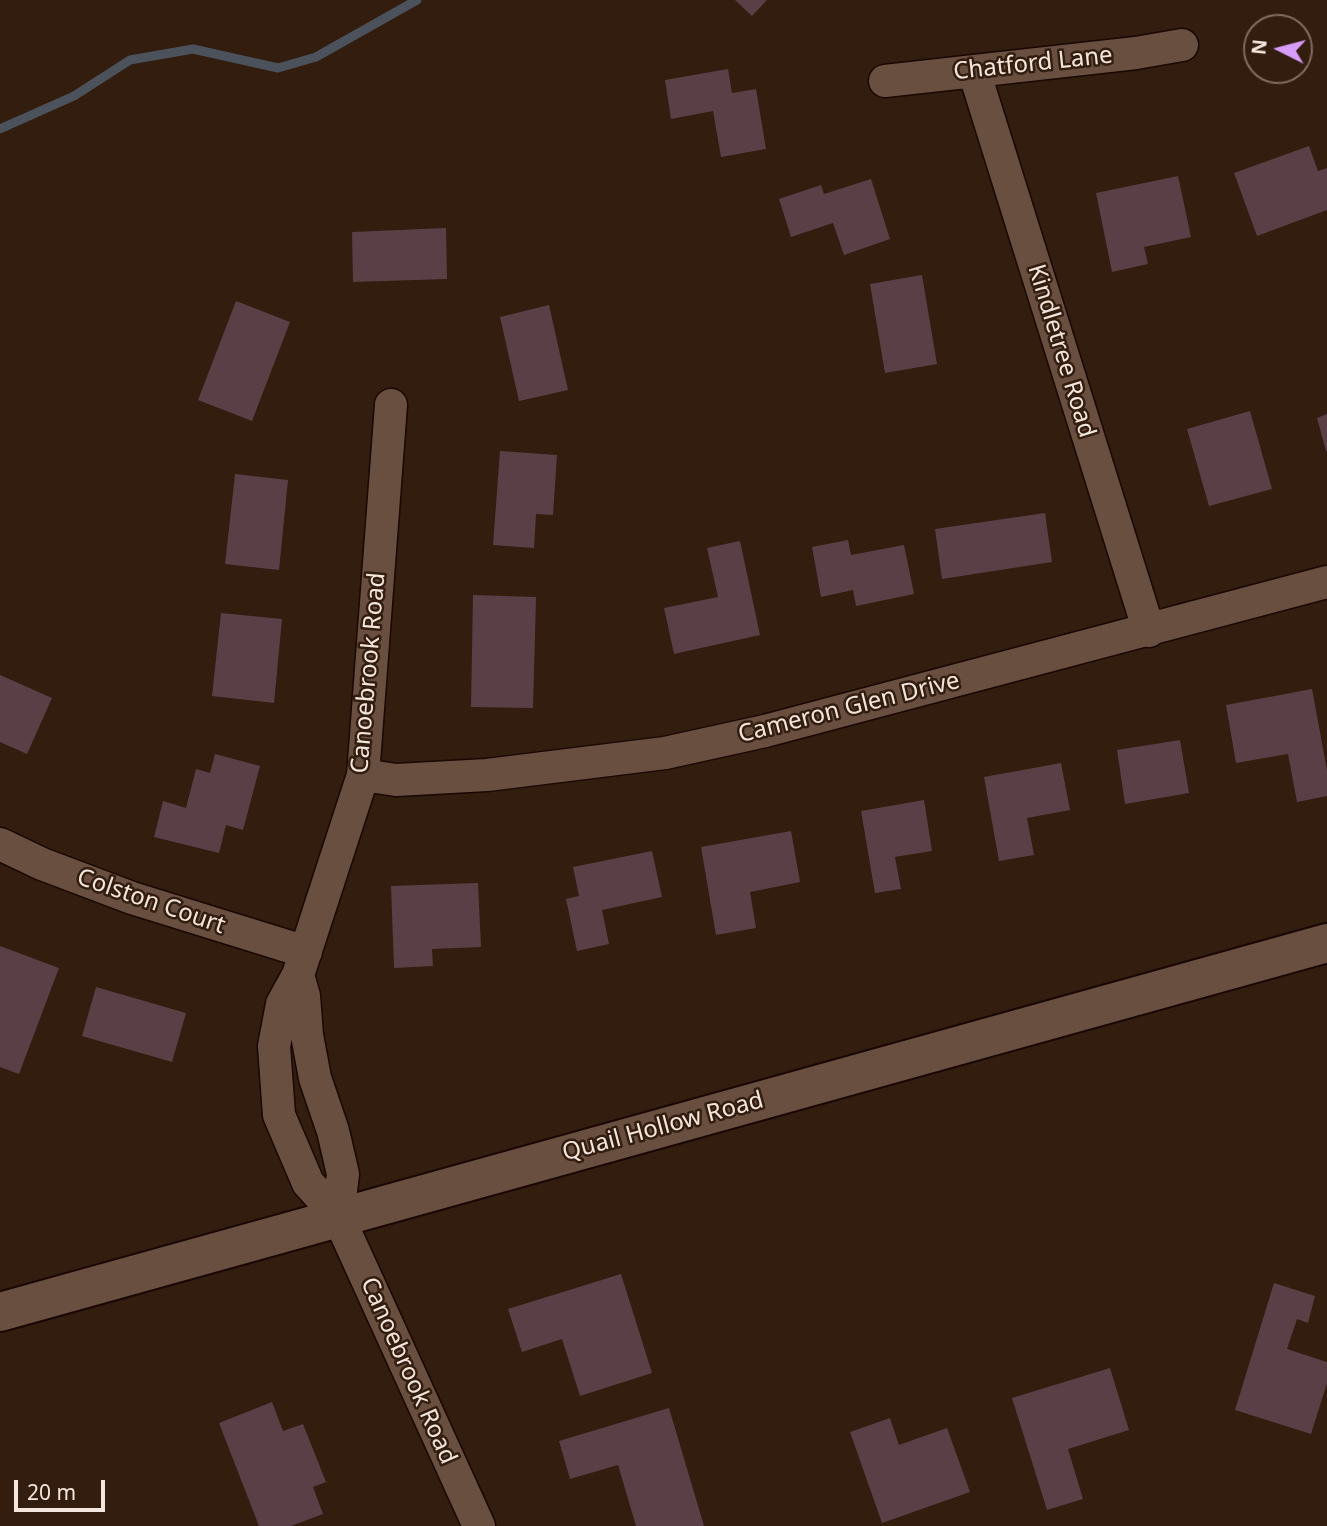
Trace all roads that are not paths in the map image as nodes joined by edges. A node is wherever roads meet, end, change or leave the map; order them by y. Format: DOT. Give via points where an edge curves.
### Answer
graph roads {
  1 [pos="1182,45"];
  2 [pos="974,71"];
  3 [pos="885,81"];
  4 [pos="391,405"];
  5 [pos="1327,582"];
  6 [pos="1149,631"];
  7 [pos="363,775"];
  8 [pos="0,844"];
  9 [pos="1327,943"];
  10 [pos="302,963"];
  11 [pos="338,1216"];
  12 [pos="0,1312"];
  13 [pos="478,1526"];
  1 -- 2 [label="street, Chatford Lane"];
  2 -- 3 [label="street, Chatford Lane"];
  2 -- 6 [label="street, Kindletree Road"];
  4 -- 7 [label="street, Canoebrook Road"];
  5 -- 6 [label="street, Cameron Glen Drive"];
  6 -- 7 [label="street, Cameron Glen Drive" via="665,753 488,775 396,780"];
  7 -- 10 [label="street, Canoebrook Road"];
  8 -- 10 [label="street, Colston Court"];
  9 -- 11 [label="main road, Quail Hollow Road"];
  10 -- 11 [label="street, Canoebrook Road" via="315,1078 343,1174"];
  10 -- 11 [label="street, Canoebrook Road" via="282,1004 274,1046 279,1115 308,1183"];
  11 -- 12 [label="main road, Quail Hollow Road"];
  11 -- 13 [label="street, Canoebrook Road"];
}
